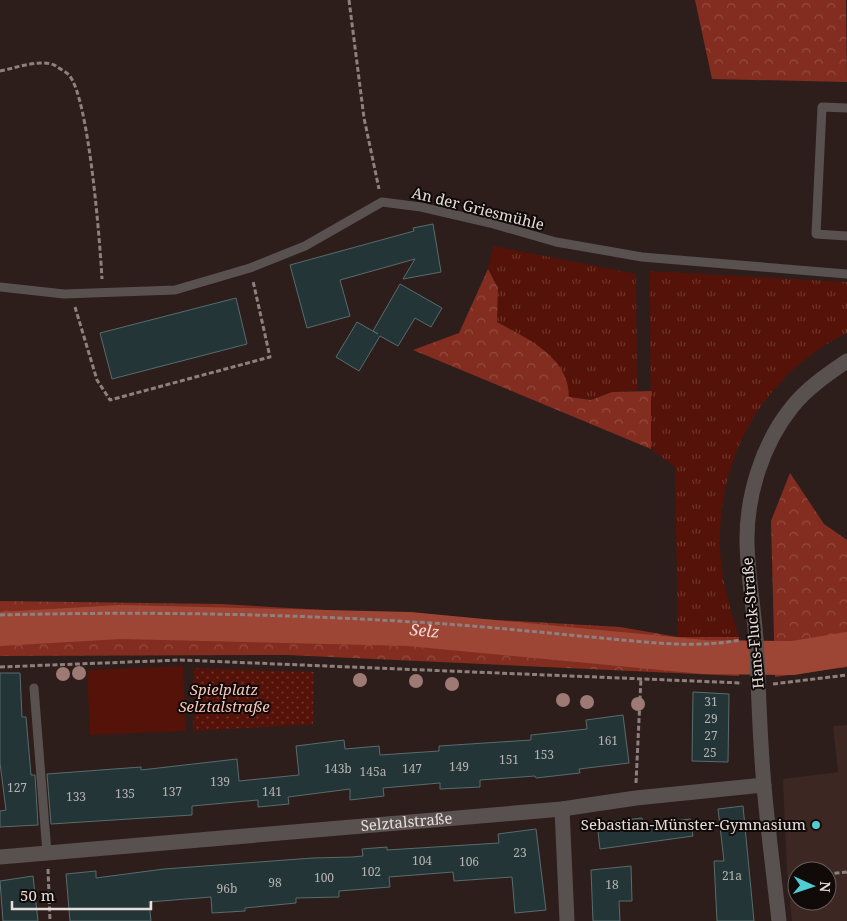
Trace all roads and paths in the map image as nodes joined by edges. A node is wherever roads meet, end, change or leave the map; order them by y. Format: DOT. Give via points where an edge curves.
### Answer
graph roads {
  1 [pos="349,0"];
  2 [pos="0,70"];
  3 [pos="847,108"];
  4 [pos="382,202"];
  5 [pos="847,236"];
  6 [pos="250,268"];
  7 [pos="847,274"];
  8 [pos="0,287"];
  9 [pos="103,292"];
  10 [pos="71,294"];
  11 [pos="847,361"];
  12 [pos="0,615"];
  13 [pos="756,636"];
  14 [pos="0,667"];
  15 [pos="847,675"];
  16 [pos="642,678"];
  17 [pos="758,680"];
  18 [pos="34,688"];
  19 [pos="764,785"];
  20 [pos="636,798"];
  21 [pos="562,809"];
  22 [pos="47,853"];
  23 [pos="0,857"];
  24 [pos="50,921"];
  25 [pos="567,921"];
  26 [pos="780,921"];
  1 -- 4 [label="path" via="364,118"];
  2 -- 9 [label="path" via="41,63 54,65 70,76 80,104 93,176"];
  3 -- 5 [label="lane" via="822,107 816,234"];
  4 -- 6 [label="lane" via="306,246"];
  4 -- 7 [label="lane, An der Griesmühle" via="421,207 556,242 642,256"];
  6 -- 9 [label="lane" via="175,290"];
  6 -- 10 [label="path" via="270,357 110,400 97,380"];
  8 -- 10 [label="lane"];
  9 -- 10 [label="lane"];
  11 -- 13 [label="street, Hans-Fluck-Straße" via="792,406 764,454 748,517 747,552"];
  12 -- 13 [label="path" via="102,612 237,614 447,624 673,645 726,643"];
  13 -- 17 [label="street, Hans-Fluck-Straße"];
  14 -- 16 [label="path" via="180,660"];
  15 -- 17 [label="path" via="789,684"];
  16 -- 17 [label="path"];
  16 -- 20 [label="path"];
  17 -- 19 [label="street, Hans-Fluck-Straße"];
  18 -- 22 [label="lane"];
  19 -- 20 [label="street, Selztalstraße"];
  19 -- 26 [label="street, Hans-Fluck-Straße"];
  20 -- 21 [label="street, Selztalstraße"];
  21 -- 22 [label="street, Selztalstraße"];
  21 -- 25 [label="street"];
  22 -- 23 [label="street, Selztalstraße"];
  22 -- 24 [label="path"];
}
